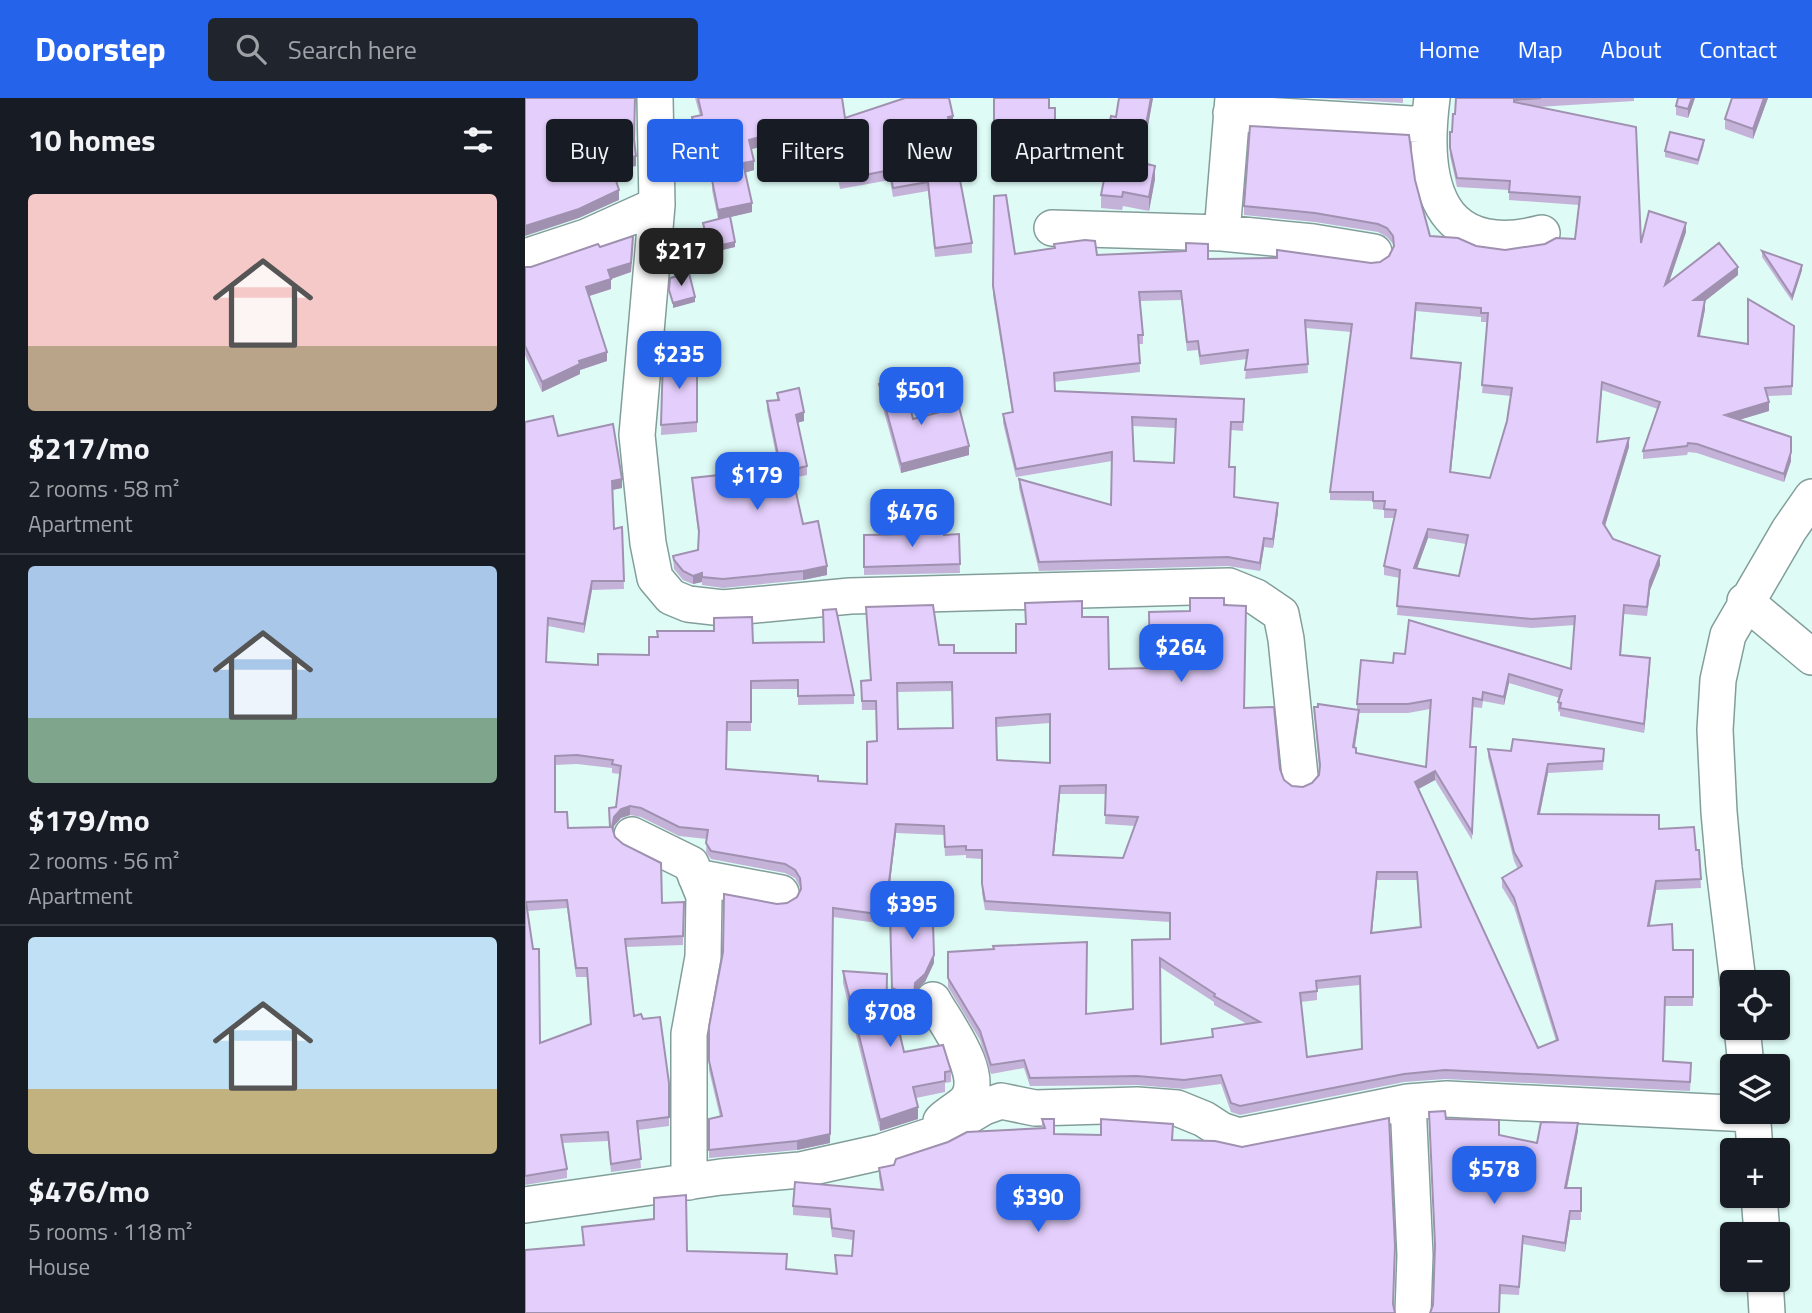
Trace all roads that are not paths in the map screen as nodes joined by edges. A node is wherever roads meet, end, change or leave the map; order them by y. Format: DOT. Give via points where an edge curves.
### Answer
graph roads {
  1 [pos="655,98"];
  2 [pos="1232,105"];
  3 [pos="1430,112"];
  4 [pos="657,205"];
  5 [pos="1052,228"];
  6 [pos="1222,233"];
  7 [pos="1542,233"];
  8 [pos="1374,252"];
  9 [pos="525,257"];
  10 [pos="1812,497"];
  11 [pos="1745,601"];
  12 [pos="1812,657"];
  13 [pos="1300,776"];
  14 [pos="632,835"];
  15 [pos="696,877"];
  16 [pos="781,893"];
  17 [pos="1737,970"];
  18 [pos="933,1000"];
  19 [pos="1408,1102"];
  20 [pos="1720,1112"];
  21 [pos="924,1138"];
  22 [pos="689,1182"];
  23 [pos="525,1205"];
  24 [pos="1766,1292"];
  25 [pos="1413,1313"];
  26 [pos="1767,1313"];
  1 -- 4 [label="street"];
  2 -- 3 [label="street"];
  2 -- 6 [label="street"];
  3 -- 7 [label="street" via="1430,171 1437,199 1448,216 1464,229 1503,239"];
  4 -- 9 [label="street" via="586,237"];
  4 -- 13 [label="street" via="637,435 655,578 671,597 723,608 850,596 1230,586 1281,614"];
  5 -- 6 [label="street"];
  6 -- 8 [label="street"];
  10 -- 11 [label="street"];
  11 -- 12 [label="street"];
  11 -- 17 [label="street" via="1728,635 1718,680 1715,730"];
  14 -- 15 [label="street" via="691,864"];
  15 -- 16 [label="street"];
  15 -- 22 [label="street" via="704,896 703,957 689,1034"];
  18 -- 21 [label="street" via="970,1066 973,1086 966,1100"];
  19 -- 20 [label="street" via="1447,1099"];
  19 -- 21 [label="street" via="1239,1136 1177,1108 1035,1108 1001,1101"];
  19 -- 25 [label="street"];
  21 -- 22 [label="street" via="800,1170"];
  22 -- 23 [label="street"];
  24 -- 26 [label="street"];
}
